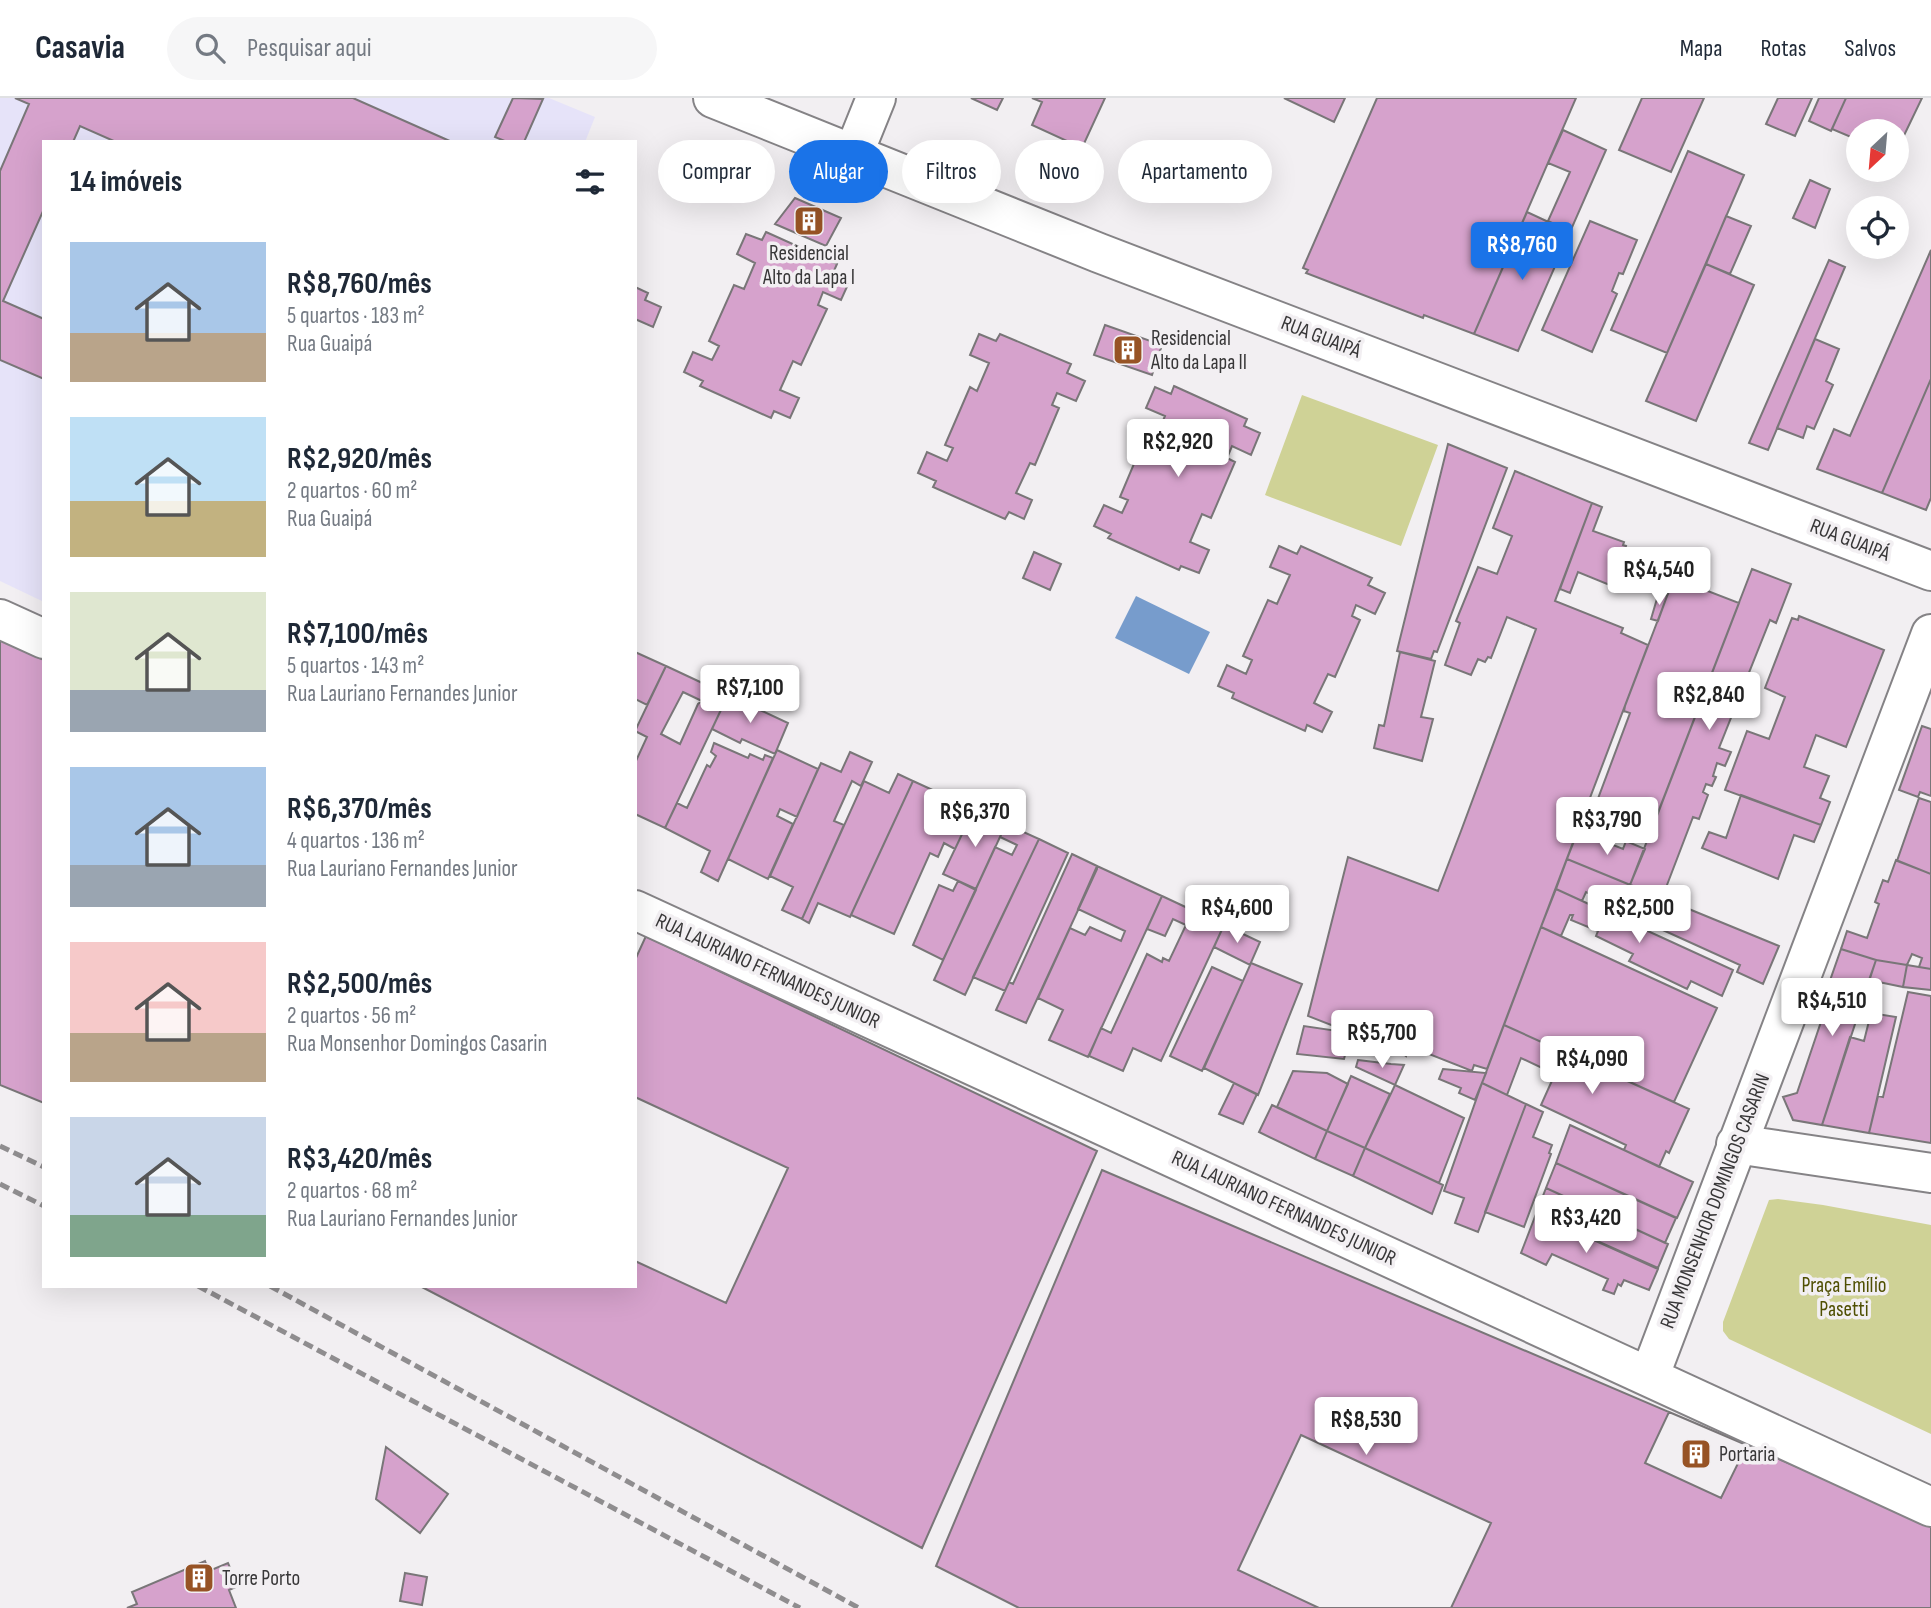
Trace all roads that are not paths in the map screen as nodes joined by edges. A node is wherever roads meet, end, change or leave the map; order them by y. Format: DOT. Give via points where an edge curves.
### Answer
graph roads {
  1 [pos="713,98"];
  2 [pos="876,98"];
  3 [pos="816,140"];
  4 [pos="859,140"];
  5 [pos="888,169"];
  6 [pos="1931,571"];
  7 [pos="0,619"];
  8 [pos="1931,634"];
  9 [pos="42,638"];
  10 [pos="637,911"];
  11 [pos="1736,1144"];
  12 [pos="1931,1173"];
  13 [pos="1650,1376"];
  14 [pos="1931,1507"];
  1 -- 3 [label="street, RUA GUAIPÁ"];
  2 -- 4 [label="street"];
  5 -- 6 [label="street, RUA GUAIPÁ"];
  7 -- 9 [label="street"];
  8 -- 11 [label="street, RUA MONSENHOR DOMINGOS CASARIN"];
  10 -- 13 [label="street, RUA LAURIANO FERNANDES JUNIOR"];
  11 -- 12 [label="street"];
  11 -- 13 [label="street, RUA MONSENHOR DOMINGOS CASARIN"];
  13 -- 14 [label="street, RUA LAURIANO FERNANDES JUNIOR"];
}
